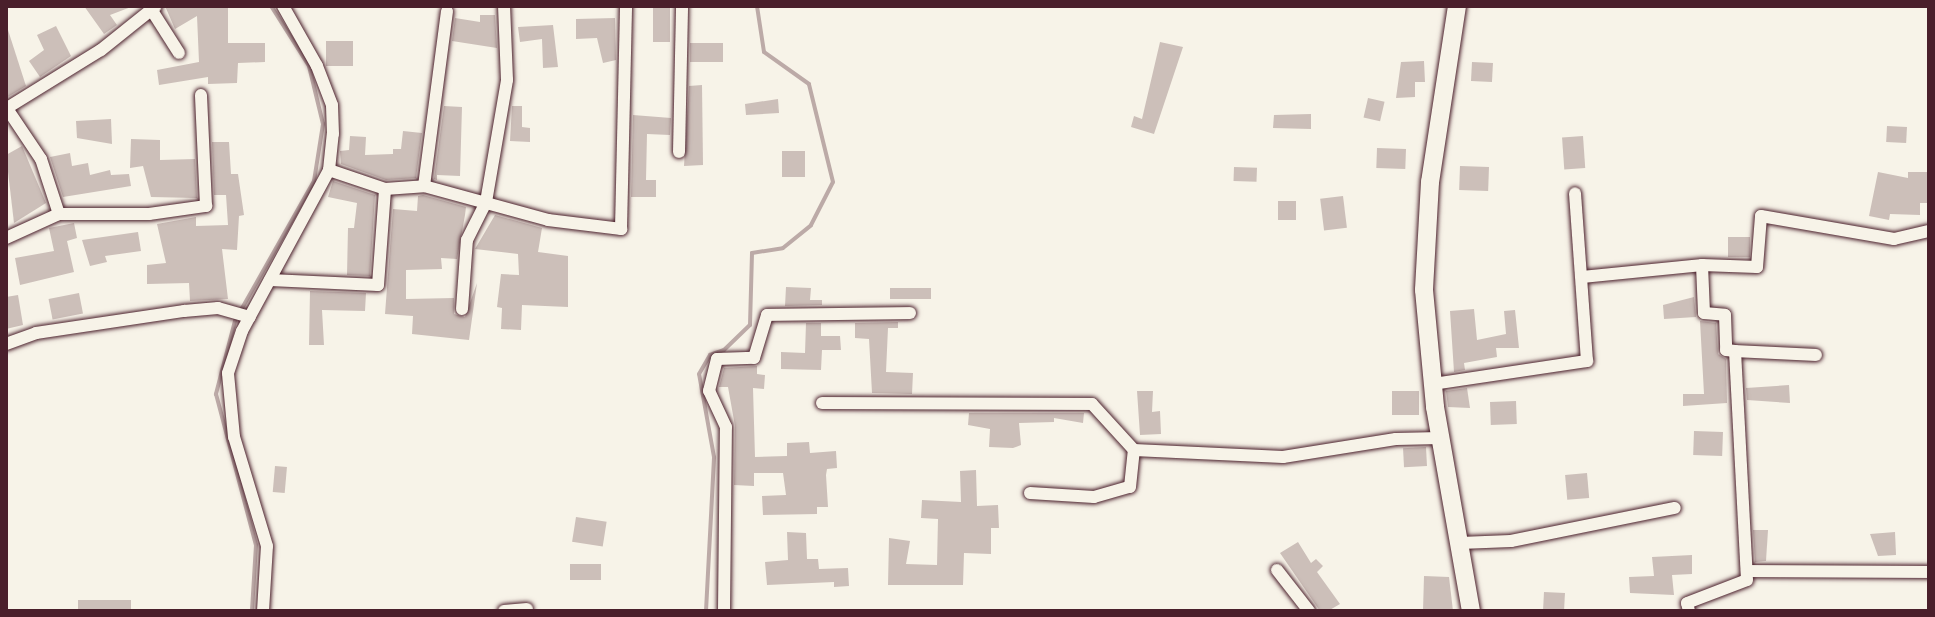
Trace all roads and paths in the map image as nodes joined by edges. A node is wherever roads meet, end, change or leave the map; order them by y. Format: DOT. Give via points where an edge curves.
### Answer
graph roads {
  1 [pos="283,6"];
  2 [pos="504,6"];
  3 [pos="626,6"];
  4 [pos="682,6"];
  5 [pos="1457,6"];
  6 [pos="154,7"];
  7 [pos="447,12"];
  8 [pos="179,53"];
  9 [pos="201,95"];
  10 [pos="6,108"];
  11 [pos="679,152"];
  12 [pos="329,170"];
  13 [pos="424,186"];
  14 [pos="385,189"];
  15 [pos="1575,193"];
  16 [pos="486,202"];
  17 [pos="59,214"];
  18 [pos="1929,231"];
  19 [pos="6,238"];
  20 [pos="1702,265"];
  21 [pos="1582,277"];
  22 [pos="270,280"];
  23 [pos="462,309"];
  24 [pos="910,313"];
  25 [pos="244,314"];
  26 [pos="6,344"];
  27 [pos="1735,351"];
  28 [pos="1816,355"];
  29 [pos="1433,384"];
  30 [pos="822,403"];
  31 [pos="1440,438"];
  32 [pos="1134,450"];
  33 [pos="1030,493"];
  34 [pos="1675,508"];
  35 [pos="1460,543"];
  36 [pos="1277,570"];
  37 [pos="1747,571"];
  38 [pos="1929,572"];
  39 [pos="527,609"];
  40 [pos="263,611"];
  41 [pos="504,611"];
  42 [pos="724,611"];
  43 [pos="1309,611"];
  44 [pos="1471,611"];
  45 [pos="1689,611"];
  1 -- 12 [label="street" via="332,105"];
  2 -- 16 [label="street" via="507,80"];
  3 -- 16 [label="street" via="621,229 548,220"];
  4 -- 11 [label="street"];
  5 -- 29 [label="street" via="1425,227 1424,290"];
  6 -- 8 [label="street"];
  6 -- 10 [label="street" via="101,50"];
  7 -- 13 [label="street"];
  9 -- 17 [label="street" via="206,206 149,214"];
  10 -- 17 [label="street" via="41,159"];
  12 -- 14 [label="street"];
  12 -- 22 [label="street"];
  13 -- 14 [label="street"];
  13 -- 16 [label="street"];
  14 -- 22 [label="street" via="378,285"];
  15 -- 21 [label="street"];
  16 -- 23 [label="street" via="467,240"];
  17 -- 19 [label="street"];
  18 -- 20 [label="street" via="1894,239 1761,216 1757,267"];
  20 -- 21 [label="street"];
  20 -- 27 [label="street" via="1704,313 1725,315 1726,350"];
  21 -- 29 [label="street" via="1587,361"];
  22 -- 25 [label="street"];
  24 -- 42 [label="street" via="767,315 754,358 717,359 709,391 726,427"];
  25 -- 26 [label="street" via="218,308 115,320 36,333"];
  25 -- 40 [label="street" via="228,373 227,407 267,546"];
  27 -- 28 [label="street"];
  27 -- 37 [label="street"];
  29 -- 31 [label="street"];
  30 -- 32 [label="street" via="1092,404"];
  31 -- 32 [label="street" via="1396,439 1283,457"];
  31 -- 35 [label="street"];
  32 -- 33 [label="street" via="1130,487 1094,497"];
  34 -- 35 [label="street" via="1511,541"];
  35 -- 44 [label="street"];
  36 -- 43 [label="street"];
  37 -- 38 [label="street"];
  37 -- 45 [label="street" via="1747,580 1687,603"];
  39 -- 41 [label="street"];
}
